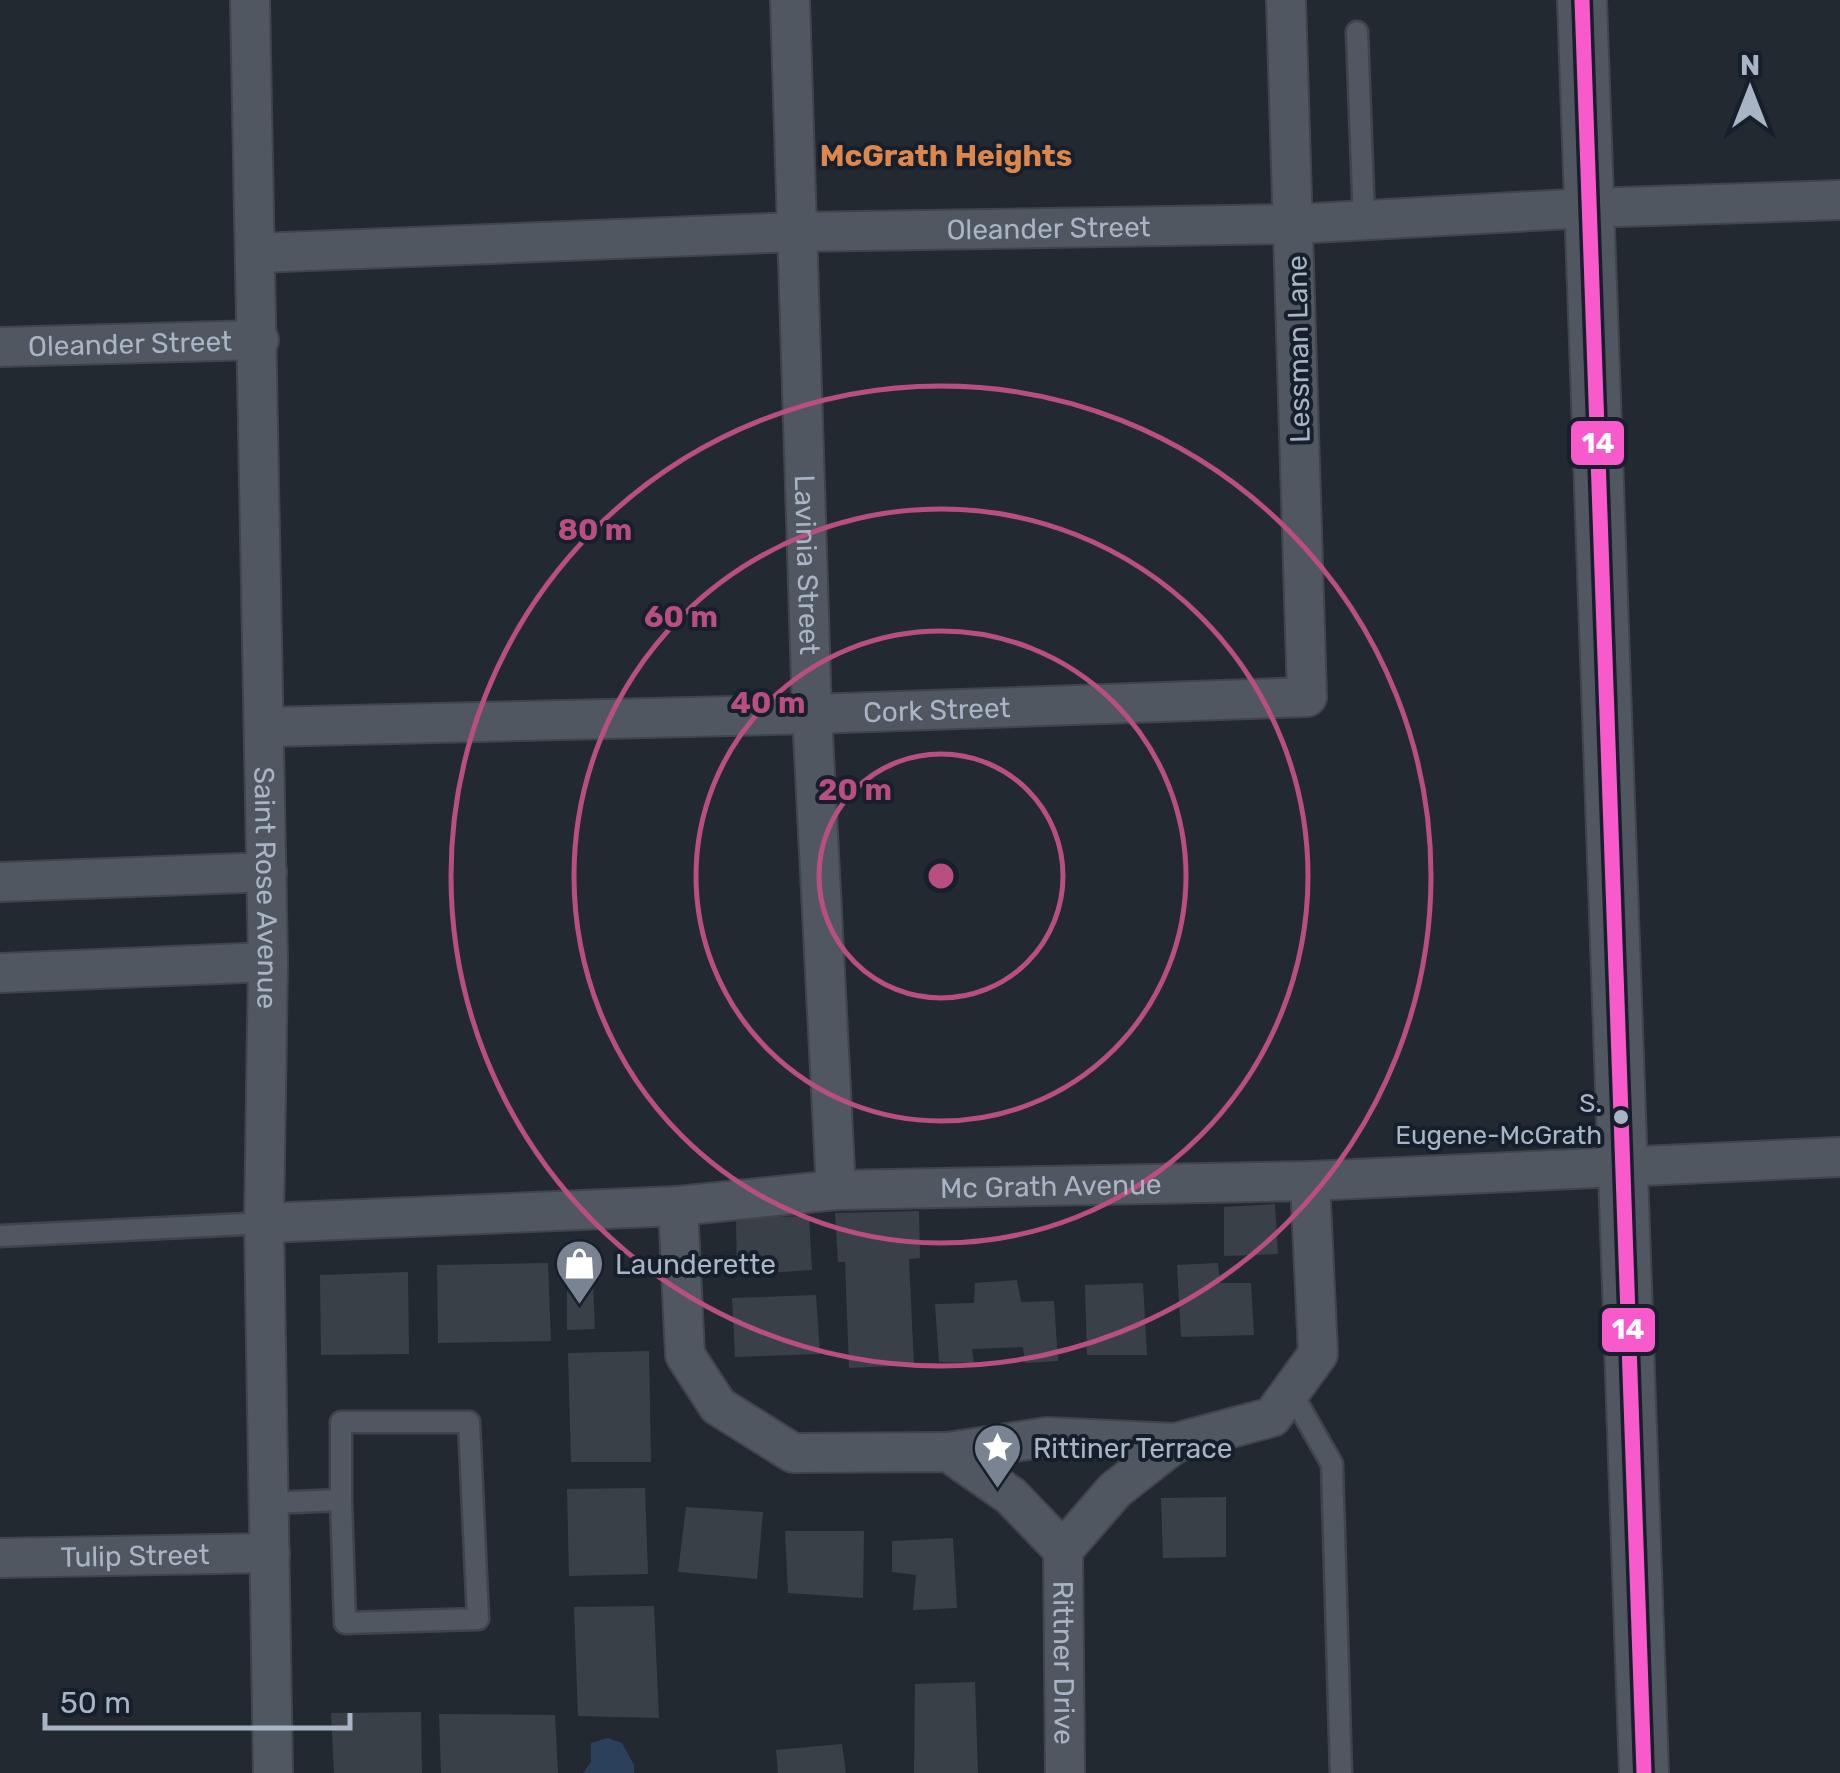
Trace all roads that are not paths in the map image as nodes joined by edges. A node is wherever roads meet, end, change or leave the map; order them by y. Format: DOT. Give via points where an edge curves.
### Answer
graph roads {
  1 [pos="250,0"];
  2 [pos="790,0"];
  3 [pos="1286,0"];
  4 [pos="1582,0"];
  5 [pos="1357,32"];
  6 [pos="1840,200"];
  7 [pos="1588,208"];
  8 [pos="1364,220"];
  9 [pos="1295,224"];
  10 [pos="796,232"];
  11 [pos="257,253"];
  12 [pos="259,340"];
  13 [pos="0,347"];
  14 [pos="1307,697"];
  15 [pos="812,714"];
  16 [pos="265,727"];
  17 [pos="267,872"];
  18 [pos="0,882"];
  19 [pos="268,962"];
  20 [pos="0,973"];
  21 [pos="1840,1156"];
  22 [pos="1621,1166"];
  23 [pos="1310,1181"];
  24 [pos="836,1190"];
  25 [pos="678,1206"];
  26 [pos="264,1223"];
  27 [pos="0,1236"];
  28 [pos="1291,1392"];
  29 [pos="1175,1443"];
  30 [pos="948,1452"];
  31 [pos="341,1500"];
  32 [pos="269,1502"];
  33 [pos="1063,1550"];
  34 [pos="270,1553"];
  35 [pos="0,1558"];
  36 [pos="273,1773"];
  37 [pos="1065,1773"];
  38 [pos="1340,1773"];
  39 [pos="1644,1773"];
  1 -- 11 [label="street, Saint Rose Avenue"];
  2 -- 10 [label="street, Lavinia Street"];
  3 -- 9 [label="street, Lessman Lane"];
  4 -- 7 [label="street"];
  5 -- 8 [label="lane"];
  6 -- 7 [label="street, Oleander Street"];
  7 -- 8 [label="street, Oleander Street"];
  7 -- 22 [label="street"];
  8 -- 9 [label="street, Oleander Street"];
  9 -- 10 [label="street, Oleander Street"];
  9 -- 14 [label="street, Lessman Lane"];
  10 -- 11 [label="street, Oleander Street"];
  10 -- 15 [label="street, Lavinia Street"];
  11 -- 12 [label="street, Saint Rose Avenue"];
  12 -- 13 [label="street, Oleander Street"];
  12 -- 16 [label="street, Saint Rose Avenue"];
  14 -- 15 [label="street, Cork Street"];
  15 -- 16 [label="street, Cork Street"];
  15 -- 24 [label="street, Lavinia Street"];
  16 -- 17 [label="street, Saint Rose Avenue"];
  17 -- 18 [label="street"];
  17 -- 19 [label="street, Saint Rose Avenue"];
  19 -- 20 [label="street"];
  19 -- 26 [label="street, Saint Rose Avenue"];
  21 -- 22 [label="street, Mc Grath Avenue"];
  22 -- 23 [label="street, Mc Grath Avenue"];
  22 -- 39 [label="street"];
  23 -- 24 [label="street, Mc Grath Avenue"];
  23 -- 28 [label="street, Rittner Drive" via="1318,1354"];
  24 -- 25 [label="street, Mc Grath Avenue"];
  25 -- 26 [label="street, Mc Grath Avenue"];
  25 -- 30 [label="street, Rittner Drive" via="685,1354 718,1406 794,1453"];
  26 -- 27 [label="lane"];
  26 -- 32 [label="street, Saint Rose Avenue"];
  28 -- 29 [label="street, Rittner Drive" via="1272,1417"];
  28 -- 38 [label="lane" via="1332,1464"];
  29 -- 30 [label="street, Rittner Drive" via="1047,1437"];
  29 -- 33 [label="street, Rittner Drive" via="1115,1490"];
  30 -- 33 [label="street, Rittner Drive" via="1011,1496"];
  31 -- 31 [label="lane" via="341,1422 469,1422 478,1619 345,1622"];
  31 -- 32 [label="lane"];
  32 -- 34 [label="street, Saint Rose Avenue"];
  33 -- 37 [label="street, Rittner Drive"];
  34 -- 35 [label="street, Tulip Street"];
  34 -- 36 [label="street, Saint Rose Avenue"];
}
